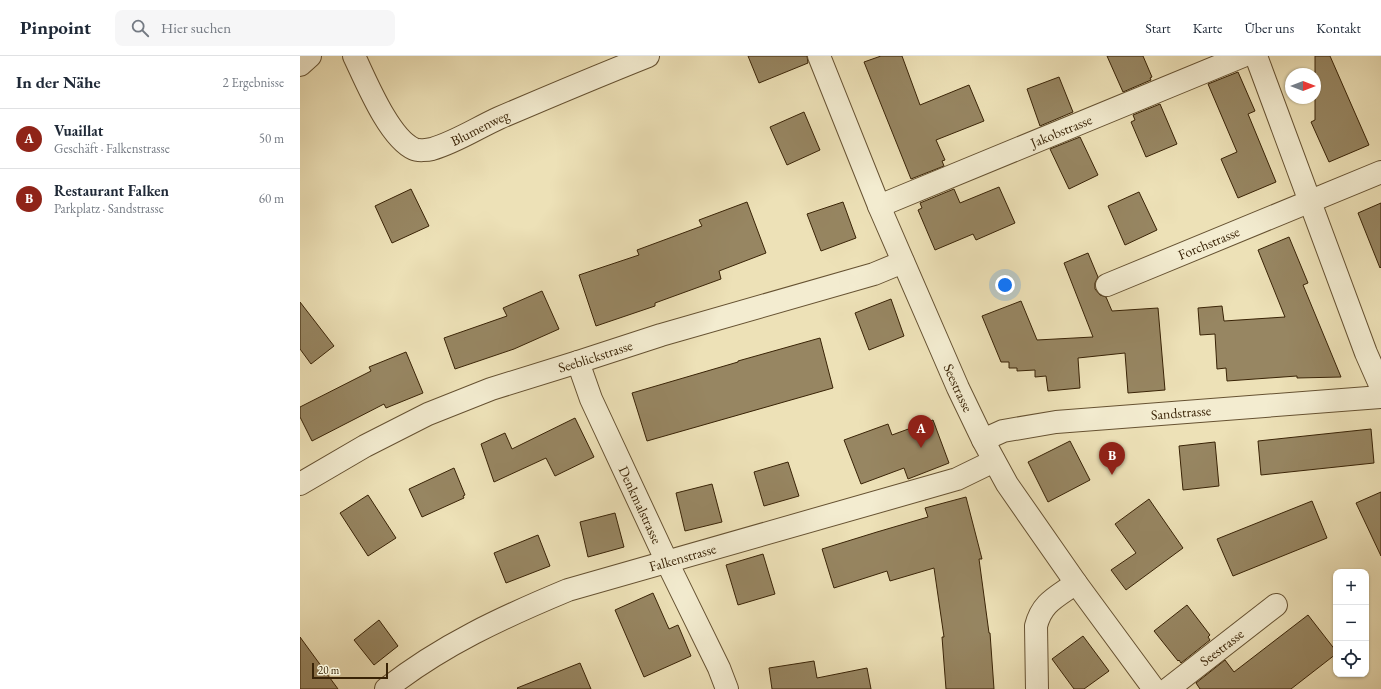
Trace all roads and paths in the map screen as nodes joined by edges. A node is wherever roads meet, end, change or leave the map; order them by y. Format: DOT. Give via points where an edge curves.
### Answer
graph roads {
  1 [pos="310,56"];
  2 [pos="354,56"];
  3 [pos="648,56"];
  4 [pos="1242,56"];
  5 [pos="1256,56"];
  6 [pos="824,58"];
  7 [pos="300,65"];
  8 [pos="1381,172"];
  9 [pos="1310,202"];
  10 [pos="879,206"];
  11 [pos="903,262"];
  12 [pos="1107,285"];
  13 [pos="578,362"];
  14 [pos="1381,387"];
  15 [pos="1381,397"];
  16 [pos="983,440"];
  17 [pos="994,461"];
  18 [pos="300,484"];
  19 [pos="667,562"];
  20 [pos="1076,583"];
  21 [pos="1276,605"];
  22 [pos="386,689"];
  23 [pos="727,689"];
  24 [pos="1037,689"];
  25 [pos="1154,689"];
  26 [pos="1168,689"];
  1 -- 7 [label="street"];
  2 -- 3 [label="street, Blumenweg" via="390,126 415,150 431,149 447,143 498,118"];
  4 -- 10 [label="street, Jakobstrasse"];
  5 -- 9 [label="street"];
  6 -- 10 [label="street, Seestrasse"];
  8 -- 9 [label="street, Forchstrasse"];
  9 -- 12 [label="street, Forchstrasse"];
  9 -- 14 [label="street"];
  10 -- 11 [label="street, Seestrasse"];
  11 -- 13 [label="street, Seeblickstrasse" via="874,274 661,335"];
  11 -- 16 [label="street, Seestrasse"];
  13 -- 18 [label="street, Seeblickstrasse" via="492,388 428,414 365,446"];
  13 -- 19 [label="street, Denkmalstrasse" via="591,399"];
  15 -- 16 [label="street, Sandstrasse" via="1056,422 1003,431"];
  16 -- 17 [label="street, Seestrasse"];
  17 -- 19 [label="street, Falkenstrasse" via="957,479"];
  17 -- 20 [label="street, Seestrasse" via="1007,484"];
  19 -- 22 [label="street, Falkenstrasse" via="568,590 514,612 464,637 411,669"];
  19 -- 23 [label="street, Denkmalstrasse"];
  20 -- 24 [label="street" via="1043,607 1038,616"];
  20 -- 25 [label="street, Seestrasse"];
  21 -- 26 [label="street, Seestrasse"];
}
